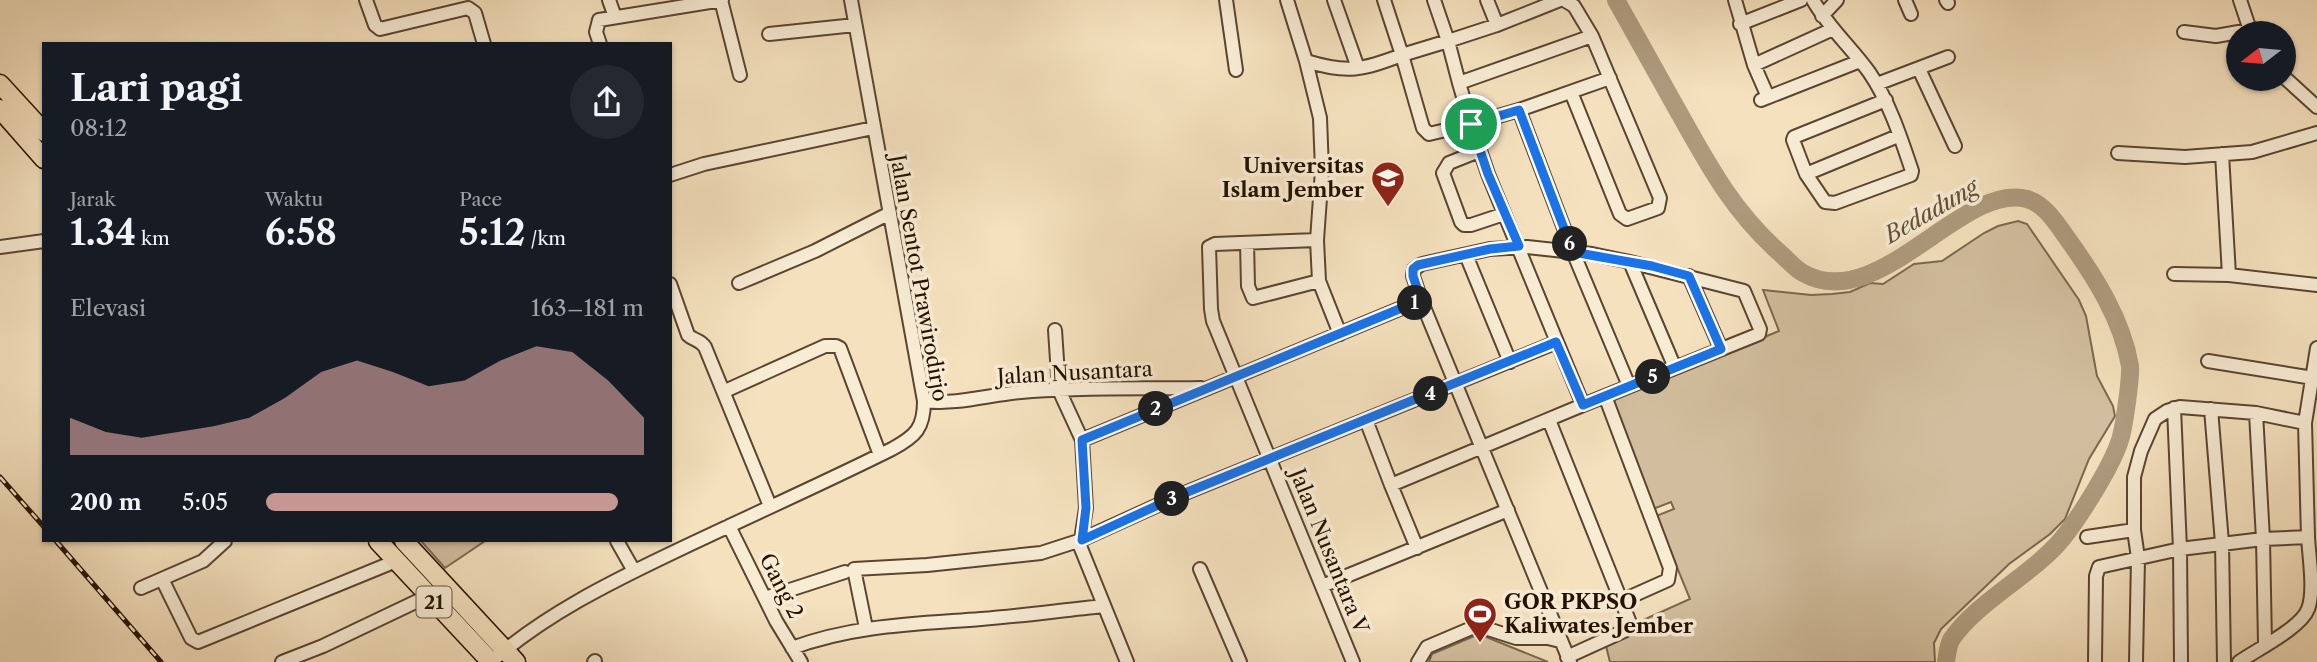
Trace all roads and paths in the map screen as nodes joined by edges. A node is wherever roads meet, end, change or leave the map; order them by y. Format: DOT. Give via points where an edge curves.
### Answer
graph roads {
  1 [pos="366,0"];
  2 [pos="609,0"];
  3 [pos="722,0"];
  4 [pos="850,0"];
  5 [pos="1226,0"];
  6 [pos="1287,0"];
  7 [pos="1334,0"];
  8 [pos="1384,0"];
  9 [pos="1434,0"];
  10 [pos="1487,0"];
  11 [pos="1562,0"];
  12 [pos="1735,0"];
  13 [pos="1801,0"];
  14 [pos="1813,0"];
  15 [pos="1838,0"];
  16 [pos="1905,0"];
  17 [pos="2240,0"];
  18 [pos="1911,14"];
  19 [pos="1822,16"];
  20 [pos="615,17"];
  21 [pos="2247,21"];
  22 [pos="1740,24"];
  23 [pos="855,25"];
  24 [pos="1497,25"];
  25 [pos="1833,29"];
  26 [pos="2184,32"];
  27 [pos="769,34"];
  28 [pos="2226,35"];
  29 [pos="1592,36"];
  30 [pos="1448,41"];
  31 [pos="483,42"];
  32 [pos="599,42"];
  33 [pos="1402,55"];
  34 [pos="1948,57"];
  35 [pos="1306,61"];
  36 [pos="1860,61"];
  37 [pos="1754,65"];
  38 [pos="1358,68"];
  39 [pos="1236,69"];
  40 [pos="1919,69"];
  41 [pos="740,75"];
  42 [pos="1610,78"];
  43 [pos="1459,83"];
  44 [pos="0,84"];
  45 [pos="1877,84"];
  46 [pos="2296,88"];
  47 [pos="1571,92"];
  48 [pos="1886,100"];
  49 [pos="2317,107"];
  50 [pos="0,109"];
  51 [pos="1519,110"];
  52 [pos="1471,124"];
  53 [pos="873,128"];
  54 [pos="42,130"];
  55 [pos="2317,133"];
  56 [pos="1898,136"];
  57 [pos="1955,146"];
  58 [pos="1479,151"];
  59 [pos="2118,153"];
  60 [pos="42,154"];
  61 [pos="2222,154"];
  62 [pos="672,174"];
  63 [pos="1806,174"];
  64 [pos="890,213"];
  65 [pos="1504,214"];
  66 [pos="1317,240"];
  67 [pos="42,241"];
  68 [pos="1247,243"];
  69 [pos="1519,246"];
  70 [pos="0,247"];
  71 [pos="1573,252"];
  72 [pos="1466,255"];
  73 [pos="1630,262"];
  74 [pos="2174,274"];
  75 [pos="2229,275"];
  76 [pos="1689,276"];
  77 [pos="1319,281"];
  78 [pos="739,283"];
  79 [pos="2317,285"];
  80 [pos="672,290"];
  81 [pos="1421,300"];
  82 [pos="1055,330"];
  83 [pos="1340,334"];
  84 [pos="1556,342"];
  85 [pos="2317,348"];
  86 [pos="1721,349"];
  87 [pos="2208,360"];
  88 [pos="1510,362"];
  89 [pos="1675,368"];
  90 [pos="1237,377"];
  91 [pos="2313,378"];
  92 [pos="1457,383"];
  93 [pos="1629,386"];
  94 [pos="1208,387"];
  95 [pos="1059,390"];
  96 [pos="725,391"];
  97 [pos="1605,396"];
  98 [pos="924,401"];
  99 [pos="945,404"];
  100 [pos="1583,405"];
  101 [pos="2174,408"];
  102 [pos="2211,409"];
  103 [pos="2256,413"];
  104 [pos="924,415"];
  105 [pos="1549,420"];
  106 [pos="1366,421"];
  107 [pos="2305,423"];
  108 [pos="1082,440"];
  109 [pos="1483,447"];
  110 [pos="880,455"];
  111 [pos="1271,459"];
  112 [pos="1391,485"];
  113 [pos="770,506"];
  114 [pos="1086,508"];
  115 [pos="1508,510"];
  116 [pos="729,526"];
  117 [pos="1105,528"];
  118 [pos="2134,530"];
  119 [pos="2087,537"];
  120 [pos="2308,537"];
  121 [pos="2263,539"];
  122 [pos="1080,540"];
  123 [pos="222,542"];
  124 [pos="378,542"];
  125 [pos="405,542"];
  126 [pos="618,542"];
  127 [pos="2222,543"];
  128 [pos="1417,548"];
  129 [pos="2180,550"];
  130 [pos="2138,558"];
  131 [pos="396,561"];
  132 [pos="1200,569"];
  133 [pos="634,571"];
  134 [pos="845,572"];
  135 [pos="162,579"];
  136 [pos="1322,586"];
  137 [pos="141,588"];
  138 [pos="428,596"];
  139 [pos="765,598"];
  140 [pos="1621,601"];
  141 [pos="1104,606"];
  142 [pos="866,628"];
  143 [pos="1560,641"];
  144 [pos="2265,644"];
  145 [pos="792,648"];
  146 [pos="501,659"];
  147 [pos="1568,659"];
  148 [pos="282,662"];
  149 [pos="801,662"];
  150 [pos="1127,662"];
  151 [pos="1240,662"];
  152 [pos="1353,662"];
  153 [pos="1418,662"];
  154 [pos="2095,662"];
  155 [pos="2136,662"];
  156 [pos="2181,662"];
  157 [pos="2224,662"];
  158 [pos="2239,662"];
  1 -- 31 [label="street" via="380,29 472,9"];
  2 -- 20 [label="street"];
  3 -- 20 [label="street"];
  3 -- 41 [label="street"];
  4 -- 23 [label="street, Jalan Sentot Prawirodirjo"];
  5 -- 39 [label="street"];
  6 -- 35 [label="street"];
  7 -- 38 [label="street"];
  8 -- 33 [label="street"];
  9 -- 30 [label="street"];
  10 -- 24 [label="street"];
  11 -- 24 [label="street"];
  11 -- 29 [label="street" via="1574,6"];
  12 -- 22 [label="street"];
  13 -- 22 [label="street"];
  14 -- 19 [label="street"];
  15 -- 19 [label="street"];
  16 -- 18 [label="street"];
  17 -- 21 [label="street"];
  19 -- 25 [label="street"];
  20 -- 32 [label="street" via="599,20"];
  22 -- 37 [label="street"];
  23 -- 27 [label="street"];
  23 -- 53 [label="street, Jalan Sentot Prawirodirjo"];
  24 -- 30 [label="street"];
  25 -- 36 [label="street"];
  25 -- 37 [label="street"];
  26 -- 28 [label="street"];
  29 -- 42 [label="street"];
  29 -- 43 [label="street"];
  30 -- 33 [label="street"];
  30 -- 43 [label="street"];
  33 -- 38 [label="street"];
  33 -- 52 [label="street" via="1427,133"];
  34 -- 40 [label="street"];
  35 -- 38 [label="street" via="1336,70"];
  35 -- 66 [label="street" via="1320,118"];
  36 -- 37 [label="street" via="1764,99"];
  36 -- 45 [label="street"];
  40 -- 45 [label="street"];
  40 -- 57 [label="street"];
  42 -- 47 [label="street"];
  42 -- 47 [label="street" via="1660,202 1658,208 1630,218 1620,214"];
  43 -- 52 [label="street"];
  44 -- 54 [label="highway"];
  45 -- 48 [label="street"];
  46 -- 49 [label="street"];
  47 -- 51 [label="street"];
  48 -- 56 [label="street"];
  48 -- 63 [label="street" via="1794,137"];
  50 -- 60 [label="highway"];
  51 -- 52 [label="street"];
  51 -- 71 [label="street"];
  52 -- 58 [label="street"];
  53 -- 62 [label="street"];
  53 -- 64 [label="street, Jalan Sentot Prawirodirjo"];
  55 -- 61 [label="street" via="2260,150"];
  56 -- 63 [label="street"];
  56 -- 63 [label="street" via="1911,175 1831,204 1822,200"];
  58 -- 65 [label="street"];
  58 -- 65 [label="street" via="1449,163 1443,173 1461,222 1468,225"];
  59 -- 61 [label="street"];
  61 -- 75 [label="street"];
  64 -- 78 [label="street"];
  64 -- 98 [label="street, Jalan Sentot Prawirodirjo"];
  65 -- 69 [label="street"];
  66 -- 68 [label="street"];
  66 -- 77 [label="street"];
  67 -- 70 [label="street"];
  68 -- 77 [label="street" via="1248,286 1253,298"];
  68 -- 90 [label="street, Jalan Nusantara V" via="1215,244 1208,250 1211,315"];
  69 -- 71 [label="street"];
  69 -- 72 [label="street"];
  69 -- 84 [label="street"];
  71 -- 73 [label="street"];
  71 -- 93 [label="street"];
  72 -- 81 [label="street" via="1413,269"];
  72 -- 88 [label="street"];
  73 -- 76 [label="street"];
  73 -- 89 [label="street"];
  74 -- 75 [label="street"];
  75 -- 79 [label="street"];
  76 -- 86 [label="street"];
  76 -- 86 [label="street" via="1740,289 1748,296 1760,332"];
  77 -- 83 [label="street"];
  80 -- 96 [label="street" via="686,331 705,347"];
  81 -- 83 [label="street"];
  81 -- 92 [label="street"];
  82 -- 95 [label="street"];
  83 -- 90 [label="street"];
  84 -- 88 [label="street"];
  84 -- 100 [label="street"];
  85 -- 91 [label="street"];
  86 -- 89 [label="street"];
  87 -- 91 [label="street"];
  88 -- 92 [label="street"];
  89 -- 93 [label="street"];
  90 -- 94 [label="street"];
  90 -- 111 [label="street, Jalan Nusantara V"];
  91 -- 107 [label="street"];
  92 -- 106 [label="street"];
  92 -- 109 [label="street"];
  93 -- 97 [label="street"];
  94 -- 95 [label="street, Jalan Nusantara"];
  94 -- 108 [label="street"];
  95 -- 99 [label="street, Jalan Nusantara"];
  95 -- 108 [label="street"];
  96 -- 110 [label="street" via="836,345"];
  96 -- 113 [label="street"];
  97 -- 100 [label="street"];
  97 -- 140 [label="street" via="1671,568 1668,580"];
  98 -- 99 [label="street"];
  98 -- 104 [label="street, Jalan Sentot Prawirodirjo"];
  99 -- 104 [label="street"];
  100 -- 105 [label="street"];
  101 -- 102 [label="street"];
  101 -- 118 [label="street" via="2155,419 2141,451 2134,477"];
  101 -- 129 [label="street"];
  102 -- 103 [label="street"];
  102 -- 127 [label="street"];
  103 -- 107 [label="street"];
  103 -- 121 [label="street"];
  104 -- 110 [label="street, Jalan Sentot Prawirodirjo" via="911,438"];
  105 -- 109 [label="street"];
  105 -- 140 [label="street"];
  106 -- 111 [label="street"];
  106 -- 112 [label="street"];
  107 -- 120 [label="street"];
  108 -- 114 [label="street"];
  109 -- 112 [label="street"];
  109 -- 115 [label="street"];
  110 -- 113 [label="street, Jalan Sentot Prawirodirjo"];
  111 -- 117 [label="street"];
  111 -- 136 [label="street, Jalan Nusantara V"];
  112 -- 128 [label="street"];
  113 -- 116 [label="street, Jalan Sentot Prawirodirjo"];
  114 -- 117 [label="street"];
  114 -- 122 [label="street"];
  115 -- 128 [label="street"];
  115 -- 143 [label="street"];
  116 -- 133 [label="street, Jalan Sentot Prawirodirjo"];
  116 -- 139 [label="street, Gang 2"];
  117 -- 122 [label="street"];
  118 -- 119 [label="street"];
  118 -- 130 [label="street"];
  120 -- 121 [label="street"];
  120 -- 144 [label="street" via="2308,609 2296,624"];
  121 -- 127 [label="street"];
  121 -- 144 [label="street"];
  122 -- 141 [label="street"];
  122 -- 142 [label="street" via="1041,553 854,569"];
  123 -- 135 [label="street" via="202,561"];
  124 -- 131 [label="highway, 21"];
  125 -- 146 [label="highway, 21"];
  126 -- 133 [label="street"];
  127 -- 129 [label="street"];
  127 -- 157 [label="street"];
  128 -- 136 [label="street"];
  129 -- 130 [label="street"];
  129 -- 156 [label="street"];
  130 -- 154 [label="street" via="2097,570"];
  130 -- 155 [label="street"];
  131 -- 135 [label="street" via="198,642 191,638"];
  131 -- 138 [label="highway, 21"];
  132 -- 151 [label="street"];
  133 -- 146 [label="street, Jalan Sentot Prawirodirjo" via="581,600"];
  134 -- 139 [label="street"];
  135 -- 137 [label="street"];
  136 -- 152 [label="street, Jalan Nusantara V"];
  138 -- 146 [label="highway, 21"];
  138 -- 148 [label="street"];
  139 -- 145 [label="street, Gang 2"];
  140 -- 147 [label="street" via="1628,629"];
  141 -- 142 [label="street"];
  141 -- 150 [label="street"];
  142 -- 145 [label="street"];
  143 -- 147 [label="street"];
  143 -- 153 [label="street" via="1516,638 1474,627 1425,649"];
  144 -- 158 [label="street"];
  145 -- 149 [label="street, Gang 2"];
}
